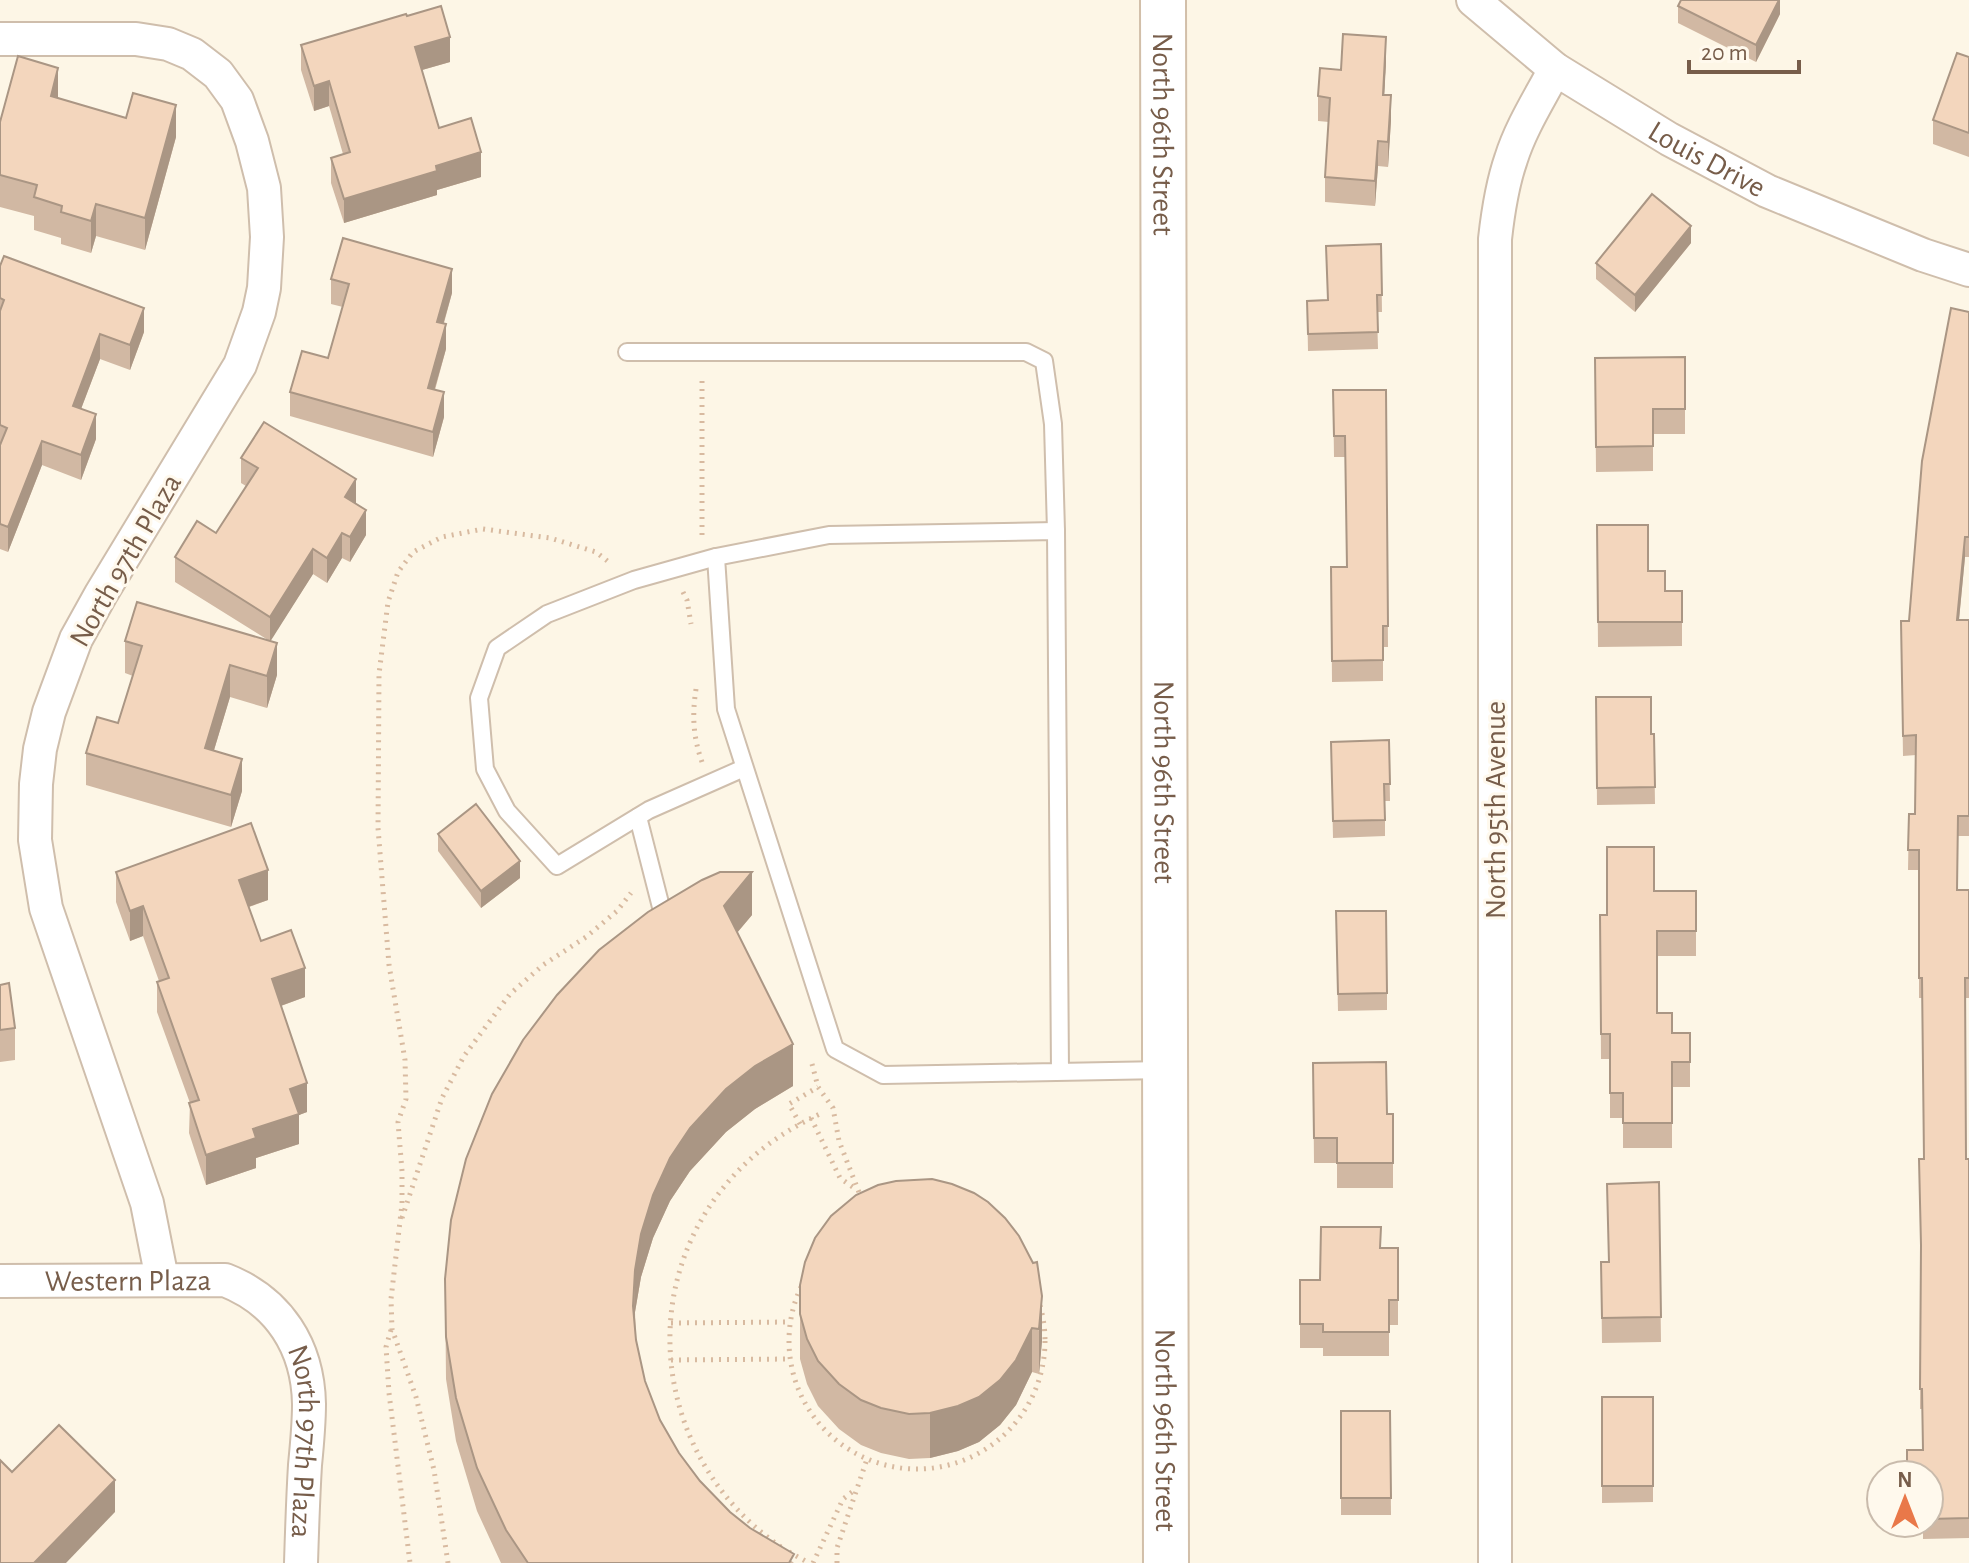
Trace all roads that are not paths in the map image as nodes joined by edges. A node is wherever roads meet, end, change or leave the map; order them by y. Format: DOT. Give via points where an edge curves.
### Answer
graph roads {
  1 [pos="1163,0"];
  2 [pos="1473,0"];
  3 [pos="0,39"];
  4 [pos="1555,69"];
  5 [pos="1969,270"];
  6 [pos="627,352"];
  7 [pos="1056,531"];
  8 [pos="709,559"];
  9 [pos="744,768"];
  10 [pos="638,817"];
  11 [pos="662,911"];
  12 [pos="1166,1070"];
  13 [pos="1060,1072"];
  14 [pos="162,1279"];
  15 [pos="0,1281"];
  16 [pos="286,1325"];
  17 [pos="301,1563"];
  18 [pos="1166,1563"];
  19 [pos="1495,1563"];
  1 -- 12 [label="street, North 96th Street"];
  2 -- 4 [label="street, Louis Drive"];
  3 -- 14 [label="street, North 97th Plaza" via="136,39 192,54 218,74 237,100 264,188 264,288 240,365 76,639 49,712 36,784 35,840 46,908 147,1203"];
  4 -- 5 [label="street, Louis Drive" via="1767,191"];
  4 -- 19 [label="street, North 95th Avenue" via="1511,158 1495,239"];
  6 -- 7 [label="lane" via="1026,352 1044,361 1053,424"];
  7 -- 8 [label="lane" via="829,535"];
  7 -- 13 [label="lane"];
  8 -- 9 [label="lane" via="726,709"];
  8 -- 10 [label="lane" via="625,583 547,614 497,648 479,698 485,769 507,811 557,866"];
  9 -- 10 [label="lane"];
  9 -- 13 [label="lane" via="835,1049 883,1075"];
  10 -- 11 [label="lane"];
  12 -- 13 [label="lane"];
  12 -- 18 [label="street, North 96th Street"];
  14 -- 15 [label="street, Western Plaza"];
  14 -- 16 [label="street, Western Plaza" via="225,1280 244,1287"];
  16 -- 17 [label="street, North 97th Plaza" via="306,1371 309,1404"];
}
